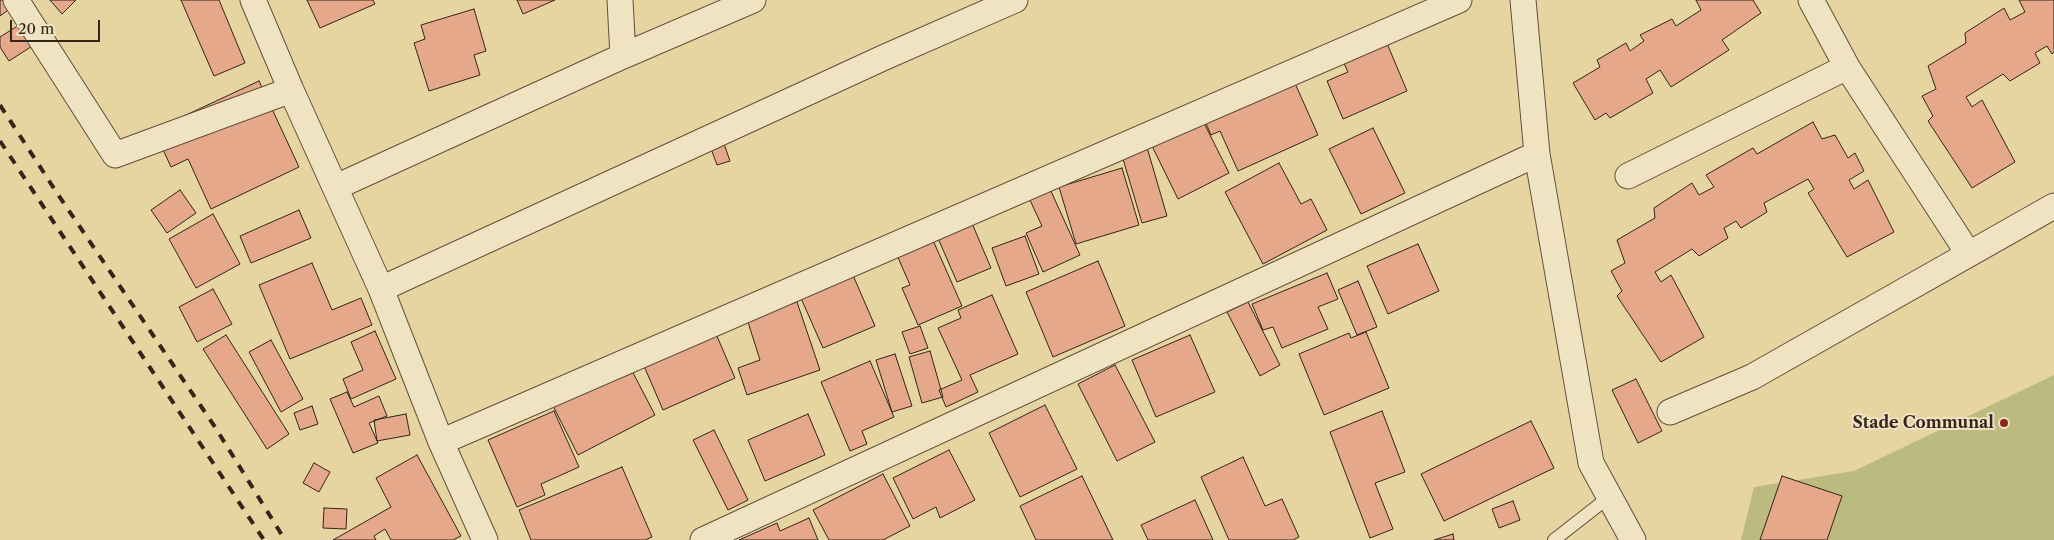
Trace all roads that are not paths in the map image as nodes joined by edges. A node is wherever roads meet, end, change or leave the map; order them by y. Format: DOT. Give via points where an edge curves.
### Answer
graph roads {
  1 [pos="253,0"];
  2 [pos="620,0"];
  3 [pos="753,0"];
  4 [pos="1014,0"];
  5 [pos="1459,0"];
  6 [pos="1523,0"];
  7 [pos="1811,0"];
  8 [pos="25,4"];
  9 [pos="623,56"];
  10 [pos="1847,67"];
  11 [pos="291,90"];
  12 [pos="1537,154"];
  13 [pos="1628,176"];
  14 [pos="336,187"];
  15 [pos="2054,206"];
  16 [pos="1968,253"];
  17 [pos="381,289"];
  18 [pos="1670,412"];
  19 [pos="441,442"];
  20 [pos="1609,497"];
  21 [pos="485,540"];
  22 [pos="703,540"];
  23 [pos="1554,540"];
  24 [pos="1633,540"];
  1 -- 11 [label="street"];
  2 -- 9 [label="street"];
  3 -- 9 [label="street"];
  4 -- 17 [label="street"];
  5 -- 19 [label="street"];
  6 -- 12 [label="street"];
  7 -- 10 [label="street"];
  8 -- 11 [label="street" via="116,155"];
  9 -- 14 [label="street"];
  10 -- 13 [label="street"];
  10 -- 16 [label="street"];
  11 -- 14 [label="street"];
  12 -- 20 [label="street" via="1591,464"];
  12 -- 22 [label="street"];
  14 -- 17 [label="street"];
  15 -- 16 [label="street"];
  16 -- 18 [label="street" via="1752,377"];
  17 -- 19 [label="street"];
  19 -- 21 [label="street"];
  20 -- 23 [label="lane"];
  20 -- 24 [label="street"];
}
